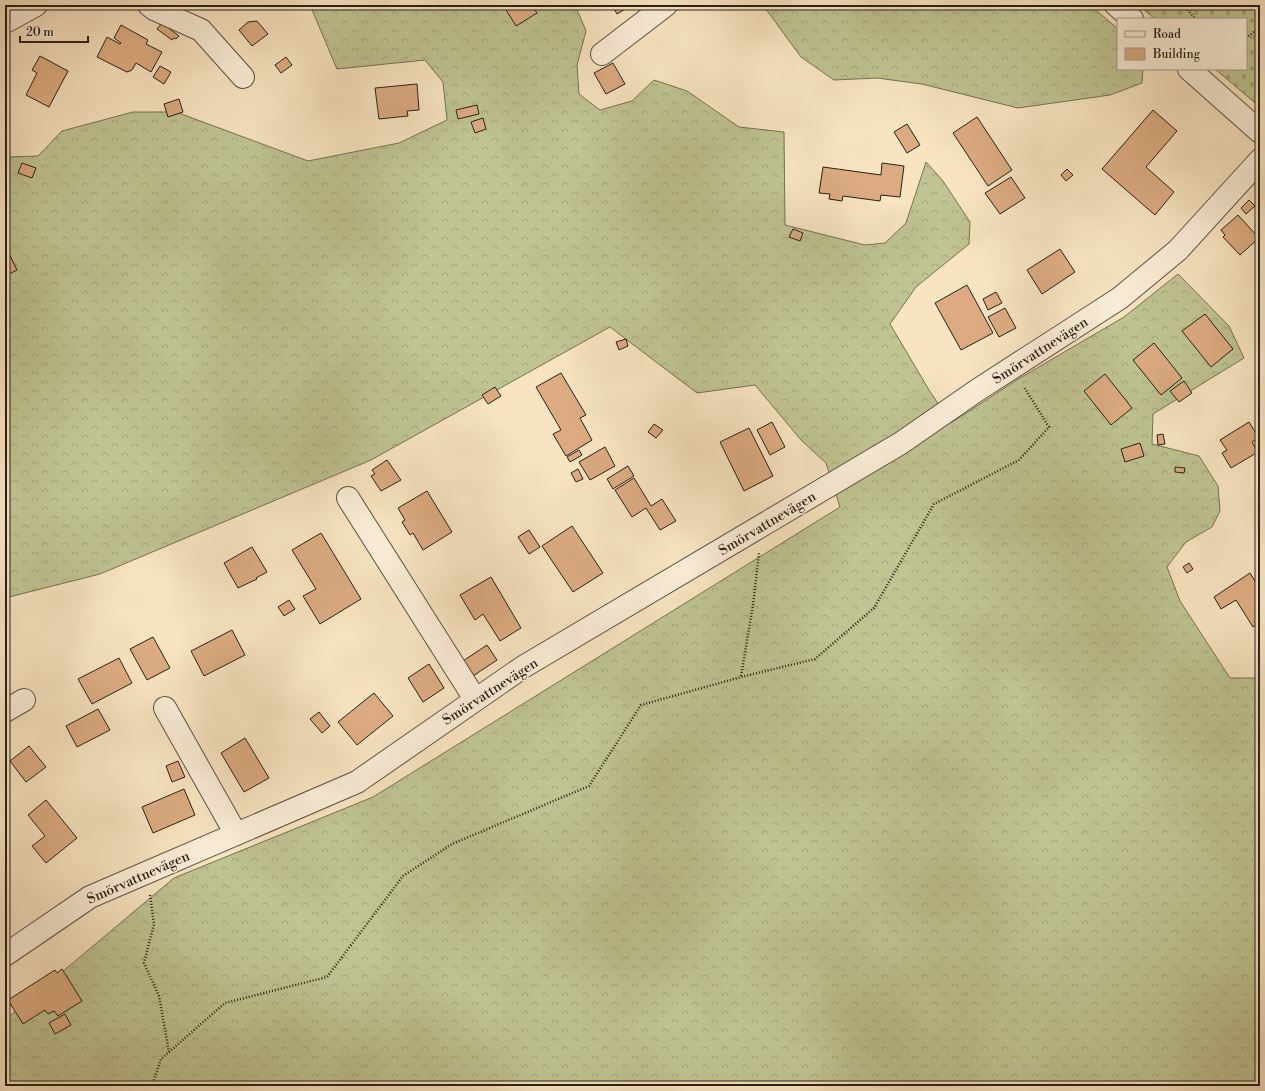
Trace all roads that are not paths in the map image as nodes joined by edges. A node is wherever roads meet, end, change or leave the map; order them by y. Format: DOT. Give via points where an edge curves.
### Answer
graph roads {
  1 [pos="36,5"];
  2 [pos="149,5"];
  3 [pos="666,5"];
  4 [pos="1116,5"];
  5 [pos="1131,18"];
  6 [pos="5,22"];
  7 [pos="602,54"];
  8 [pos="1190,70"];
  9 [pos="243,77"];
  10 [pos="1260,132"];
  11 [pos="1260,160"];
  12 [pos="348,498"];
  13 [pos="475,699"];
  14 [pos="24,700"];
  15 [pos="165,708"];
  16 [pos="5,711"];
  17 [pos="236,834"];
  18 [pos="5,955"];
  1 -- 6 [label="street"];
  2 -- 9 [label="street" via="201,30"];
  3 -- 7 [label="street"];
  4 -- 5 [label="street"];
  8 -- 10 [label="street"];
  11 -- 13 [label="street, Smörvattnevägen" via="1178,250 1120,298 901,443"];
  12 -- 13 [label="street"];
  13 -- 17 [label="street, Smörvattnevägen" via="357,782"];
  14 -- 16 [label="street"];
  15 -- 17 [label="street"];
  17 -- 18 [label="street, Smörvattnevägen" via="90,897"];
}
